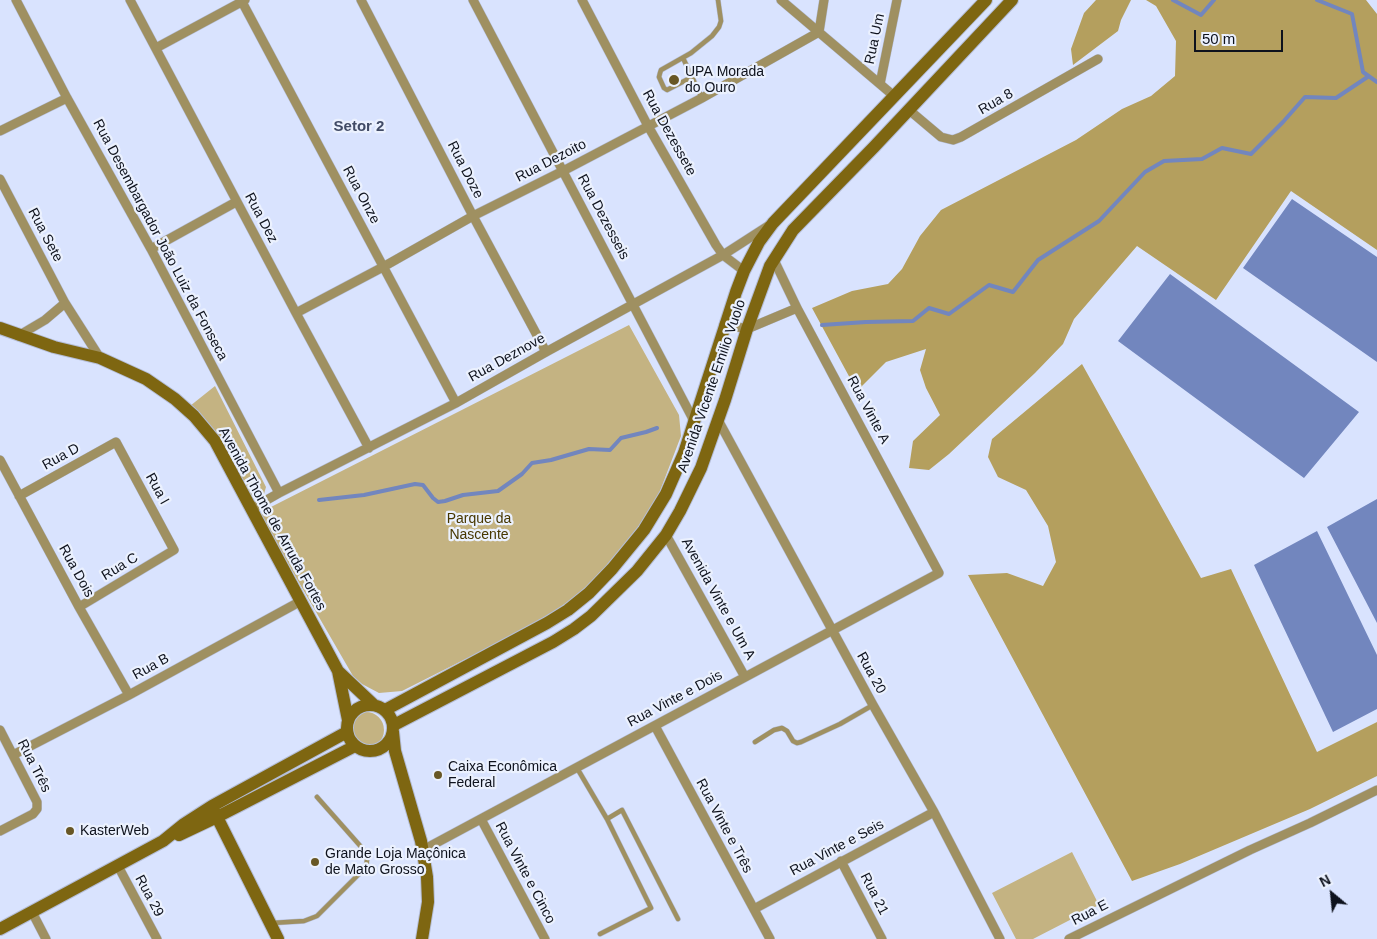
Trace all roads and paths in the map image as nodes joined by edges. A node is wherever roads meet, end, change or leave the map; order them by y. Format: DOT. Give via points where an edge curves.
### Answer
graph roads {
  1 [pos="16,0"];
  2 [pos="130,0"];
  3 [pos="243,0"];
  4 [pos="361,0"];
  5 [pos="472,0"];
  6 [pos="582,0"];
  7 [pos="718,0"];
  8 [pos="781,0"];
  9 [pos="824,0"];
  10 [pos="898,0"];
  11 [pos="986,0"];
  12 [pos="1012,0"];
  13 [pos="819,32"];
  14 [pos="156,48"];
  15 [pos="683,58"];
  16 [pos="1098,59"];
  17 [pos="692,77"];
  18 [pos="880,84"];
  19 [pos="894,96"];
  20 [pos="67,98"];
  21 [pos="702,98"];
  22 [pos="909,110"];
  23 [pos="648,126"];
  24 [pos="0,131"];
  25 [pos="563,171"];
  26 [pos="0,179"];
  27 [pos="236,202"];
  28 [pos="473,216"];
  29 [pos="773,223"];
  30 [pos="151,249"];
  31 [pos="723,255"];
  32 [pos="774,260"];
  33 [pos="383,267"];
  34 [pos="744,271"];
  35 [pos="65,303"];
  36 [pos="633,305"];
  37 [pos="797,308"];
  38 [pos="296,313"];
  39 [pos="724,324"];
  40 [pos="0,328"];
  41 [pos="747,329"];
  42 [pos="18,336"];
  43 [pos="546,352"];
  44 [pos="100,358"];
  45 [pos="456,403"];
  46 [pos="718,420"];
  47 [pos="694,421"];
  48 [pos="116,442"];
  49 [pos="369,448"];
  50 [pos="0,460"];
  51 [pos="279,493"];
  52 [pos="19,496"];
  53 [pos="251,509"];
  54 [pos="666,535"];
  55 [pos="174,550"];
  56 [pos="939,572"];
  57 [pos="301,601"];
  58 [pos="79,607"];
  59 [pos="832,630"];
  60 [pos="338,671"];
  61 [pos="745,677"];
  62 [pos="129,695"];
  63 [pos="873,705"];
  64 [pos="380,708"];
  65 [pos="348,726"];
  66 [pos="655,726"];
  67 [pos="393,729"];
  68 [pos="0,730"];
  69 [pos="755,742"];
  70 [pos="355,746"];
  71 [pos="13,755"];
  72 [pos="577,768"];
  73 [pos="1377,790"];
  74 [pos="317,797"];
  75 [pos="215,812"];
  76 [pos="934,812"];
  77 [pos="481,819"];
  78 [pos="607,819"];
  79 [pos="0,831"];
  80 [pos="423,850"];
  81 [pos="842,861"];
  82 [pos="118,866"];
  83 [pos="754,909"];
  84 [pos="32,912"];
  85 [pos="678,919"];
  86 [pos="270,924"];
  87 [pos="0,929"];
  88 [pos="600,934"];
  89 [pos="46,939"];
  90 [pos="157,939"];
  91 [pos="278,939"];
  92 [pos="422,939"];
  93 [pos="545,939"];
  94 [pos="770,939"];
  95 [pos="882,939"];
  96 [pos="1000,939"];
  97 [pos="1069,939"];
  1 -- 20 [label="street, Rua Desembargador João Luiz da Fonseca"];
  2 -- 14 [label="street, Rua Dez"];
  3 -- 14 [label="street"];
  3 -- 33 [label="street, Rua Onze"];
  4 -- 28 [label="street, Rua Doze"];
  5 -- 25 [label="street, Rua Dezesseis"];
  6 -- 23 [label="street, Rua Dezessete"];
  7 -- 15 [label="lane" via="719,27"];
  8 -- 13 [label="street"];
  9 -- 13 [label="street"];
  10 -- 18 [label="street, Rua Um"];
  11 -- 19 [label="main road, Avenida Vicente Emilio Vuolo"];
  12 -- 22 [label="main road, Avenida Vicente Emilio Vuolo"];
  13 -- 18 [label="street"];
  13 -- 21 [label="street, Rua Dezoito"];
  14 -- 27 [label="street, Rua Dez"];
  15 -- 17 [label="lane"];
  15 -- 17 [label="lane" via="661,70 659,77 664,88 667,90"];
  16 -- 22 [label="street, Rua 8" via="962,138 941,137"];
  17 -- 21 [label="lane"];
  18 -- 19 [label="street"];
  19 -- 29 [label="main road, Avenida Vicente Emilio Vuolo"];
  20 -- 24 [label="street"];
  20 -- 30 [label="street, Rua Desembargador João Luiz da Fonseca"];
  21 -- 23 [label="street, Rua Dezoito"];
  22 -- 32 [label="main road, Avenida Vicente Emilio Vuolo" via="793,230"];
  23 -- 25 [label="street, Rua Dezoito"];
  23 -- 31 [label="street, Rua Dezessete"];
  25 -- 28 [label="street, Rua Dezoito"];
  25 -- 36 [label="street, Rua Dezesseis"];
  26 -- 35 [label="street, Rua Sete"];
  27 -- 30 [label="street"];
  27 -- 38 [label="street, Rua Dez"];
  28 -- 33 [label="street, Rua Dezoito"];
  28 -- 43 [label="street, Rua Doze"];
  29 -- 31 [label="street, Rua Deznove"];
  29 -- 34 [label="main road, Avenida Vicente Emilio Vuolo" via="758,242"];
  30 -- 51 [label="street, Rua Desembargador João Luiz da Fonseca"];
  31 -- 34 [label="street, Rua Dezessete"];
  31 -- 36 [label="street, Rua Deznove"];
  32 -- 37 [label="street, Rua Vinte A"];
  32 -- 41 [label="main road, Avenida Vicente Emilio Vuolo"];
  33 -- 38 [label="street, Rua Dezoito"];
  33 -- 45 [label="street, Rua Onze"];
  34 -- 39 [label="main road, Avenida Vicente Emilio Vuolo"];
  35 -- 42 [label="street"];
  35 -- 44 [label="street, Rua Sete"];
  36 -- 43 [label="street, Rua Deznove"];
  36 -- 47 [label="street, Rua Dezesseis"];
  37 -- 41 [label="street"];
  37 -- 56 [label="street, Rua Vinte A"];
  38 -- 49 [label="street, Rua Dez"];
  39 -- 41 [label="street"];
  39 -- 47 [label="main road, Avenida Vicente Emilio Vuolo"];
  40 -- 42 [label="main road, Avenida Thome de Arruda Fortes"];
  41 -- 46 [label="main road, Avenida Vicente Emilio Vuolo"];
  42 -- 44 [label="main road, Avenida Thome de Arruda Fortes"];
  43 -- 45 [label="street, Rua Deznove"];
  44 -- 53 [label="main road, Avenida Thome de Arruda Fortes" via="146,379 194,416 214,441"];
  45 -- 49 [label="street, Rua Deznove"];
  46 -- 54 [label="main road, Avenida Vicente Emilio Vuolo" via="701,468"];
  46 -- 59 [label="street, Rua 20"];
  47 -- 64 [label="main road, Avenida Vicente Emilio Vuolo" via="684,453 653,516 612,570 589,593 547,624"];
  48 -- 52 [label="street, Rua D"];
  48 -- 55 [label="street, Rua I"];
  49 -- 51 [label="street, Rua Deznove"];
  50 -- 52 [label="street, Rua Dois"];
  51 -- 53 [label="street, Rua Deznove"];
  52 -- 58 [label="street, Rua Dois"];
  53 -- 57 [label="main road, Avenida Thome de Arruda Fortes"];
  54 -- 61 [label="street, Avenida Vinte e Um A"];
  54 -- 67 [label="main road, Avenida Vicente Emilio Vuolo" via="637,571 574,629"];
  55 -- 58 [label="street, Rua C"];
  56 -- 59 [label="street, Rua Vinte e Dois"];
  57 -- 60 [label="main road, Avenida Thome de Arruda Fortes"];
  57 -- 62 [label="street, Rua B"];
  58 -- 62 [label="street, Rua Dois"];
  59 -- 61 [label="street, Rua Vinte e Dois"];
  59 -- 63 [label="street, Rua 20"];
  60 -- 64 [label="main road, Avenida Thome de Arruda Fortes"];
  60 -- 65 [label="main road, Avenida Thome de Arruda Fortes"];
  61 -- 66 [label="street, Rua Vinte e Dois"];
  62 -- 71 [label="street, Rua B"];
  63 -- 69 [label="lane" via="801,742 793,741 782,728"];
  63 -- 76 [label="street, Rua 20"];
  64 -- 65 [label="main road" via="366,705 358,708 352,713"];
  64 -- 67 [label="main road" via="389,714"];
  65 -- 70 [label="main road" via="350,740"];
  65 -- 75 [label="main road"];
  66 -- 72 [label="street, Rua Vinte e Dois"];
  66 -- 83 [label="street, Rua Vinte e Três"];
  67 -- 70 [label="main road" via="387,744 381,748 368,751"];
  67 -- 80 [label="main road" via="395,751"];
  68 -- 71 [label="street, Rua Três"];
  70 -- 75 [label="main road"];
  71 -- 79 [label="street, Rua Três" via="37,802 37,809"];
  72 -- 77 [label="street, Rua Vinte e Dois"];
  72 -- 78 [label="lane"];
  73 -- 97 [label="street, Rua E"];
  74 -- 86 [label="lane" via="363,849 366,867 317,916 304,921"];
  75 -- 82 [label="main road" via="184,824 162,841"];
  75 -- 86 [label="main road"];
  76 -- 81 [label="street, Rua Vinte e Seis"];
  76 -- 96 [label="street, Rua 20"];
  77 -- 80 [label="street, Rua Vinte e Dois"];
  77 -- 93 [label="street, Rua Vinte e Cinco"];
  78 -- 85 [label="lane" via="622,810"];
  78 -- 88 [label="lane" via="651,908"];
  80 -- 92 [label="main road" via="428,902"];
  81 -- 83 [label="street, Rua Vinte e Seis"];
  81 -- 95 [label="street, Rua 21"];
  82 -- 84 [label="main road"];
  82 -- 90 [label="street, Rua 29"];
  83 -- 94 [label="street, Rua Vinte e Três"];
  84 -- 87 [label="main road"];
  84 -- 89 [label="street"];
  86 -- 91 [label="main road"];
}
